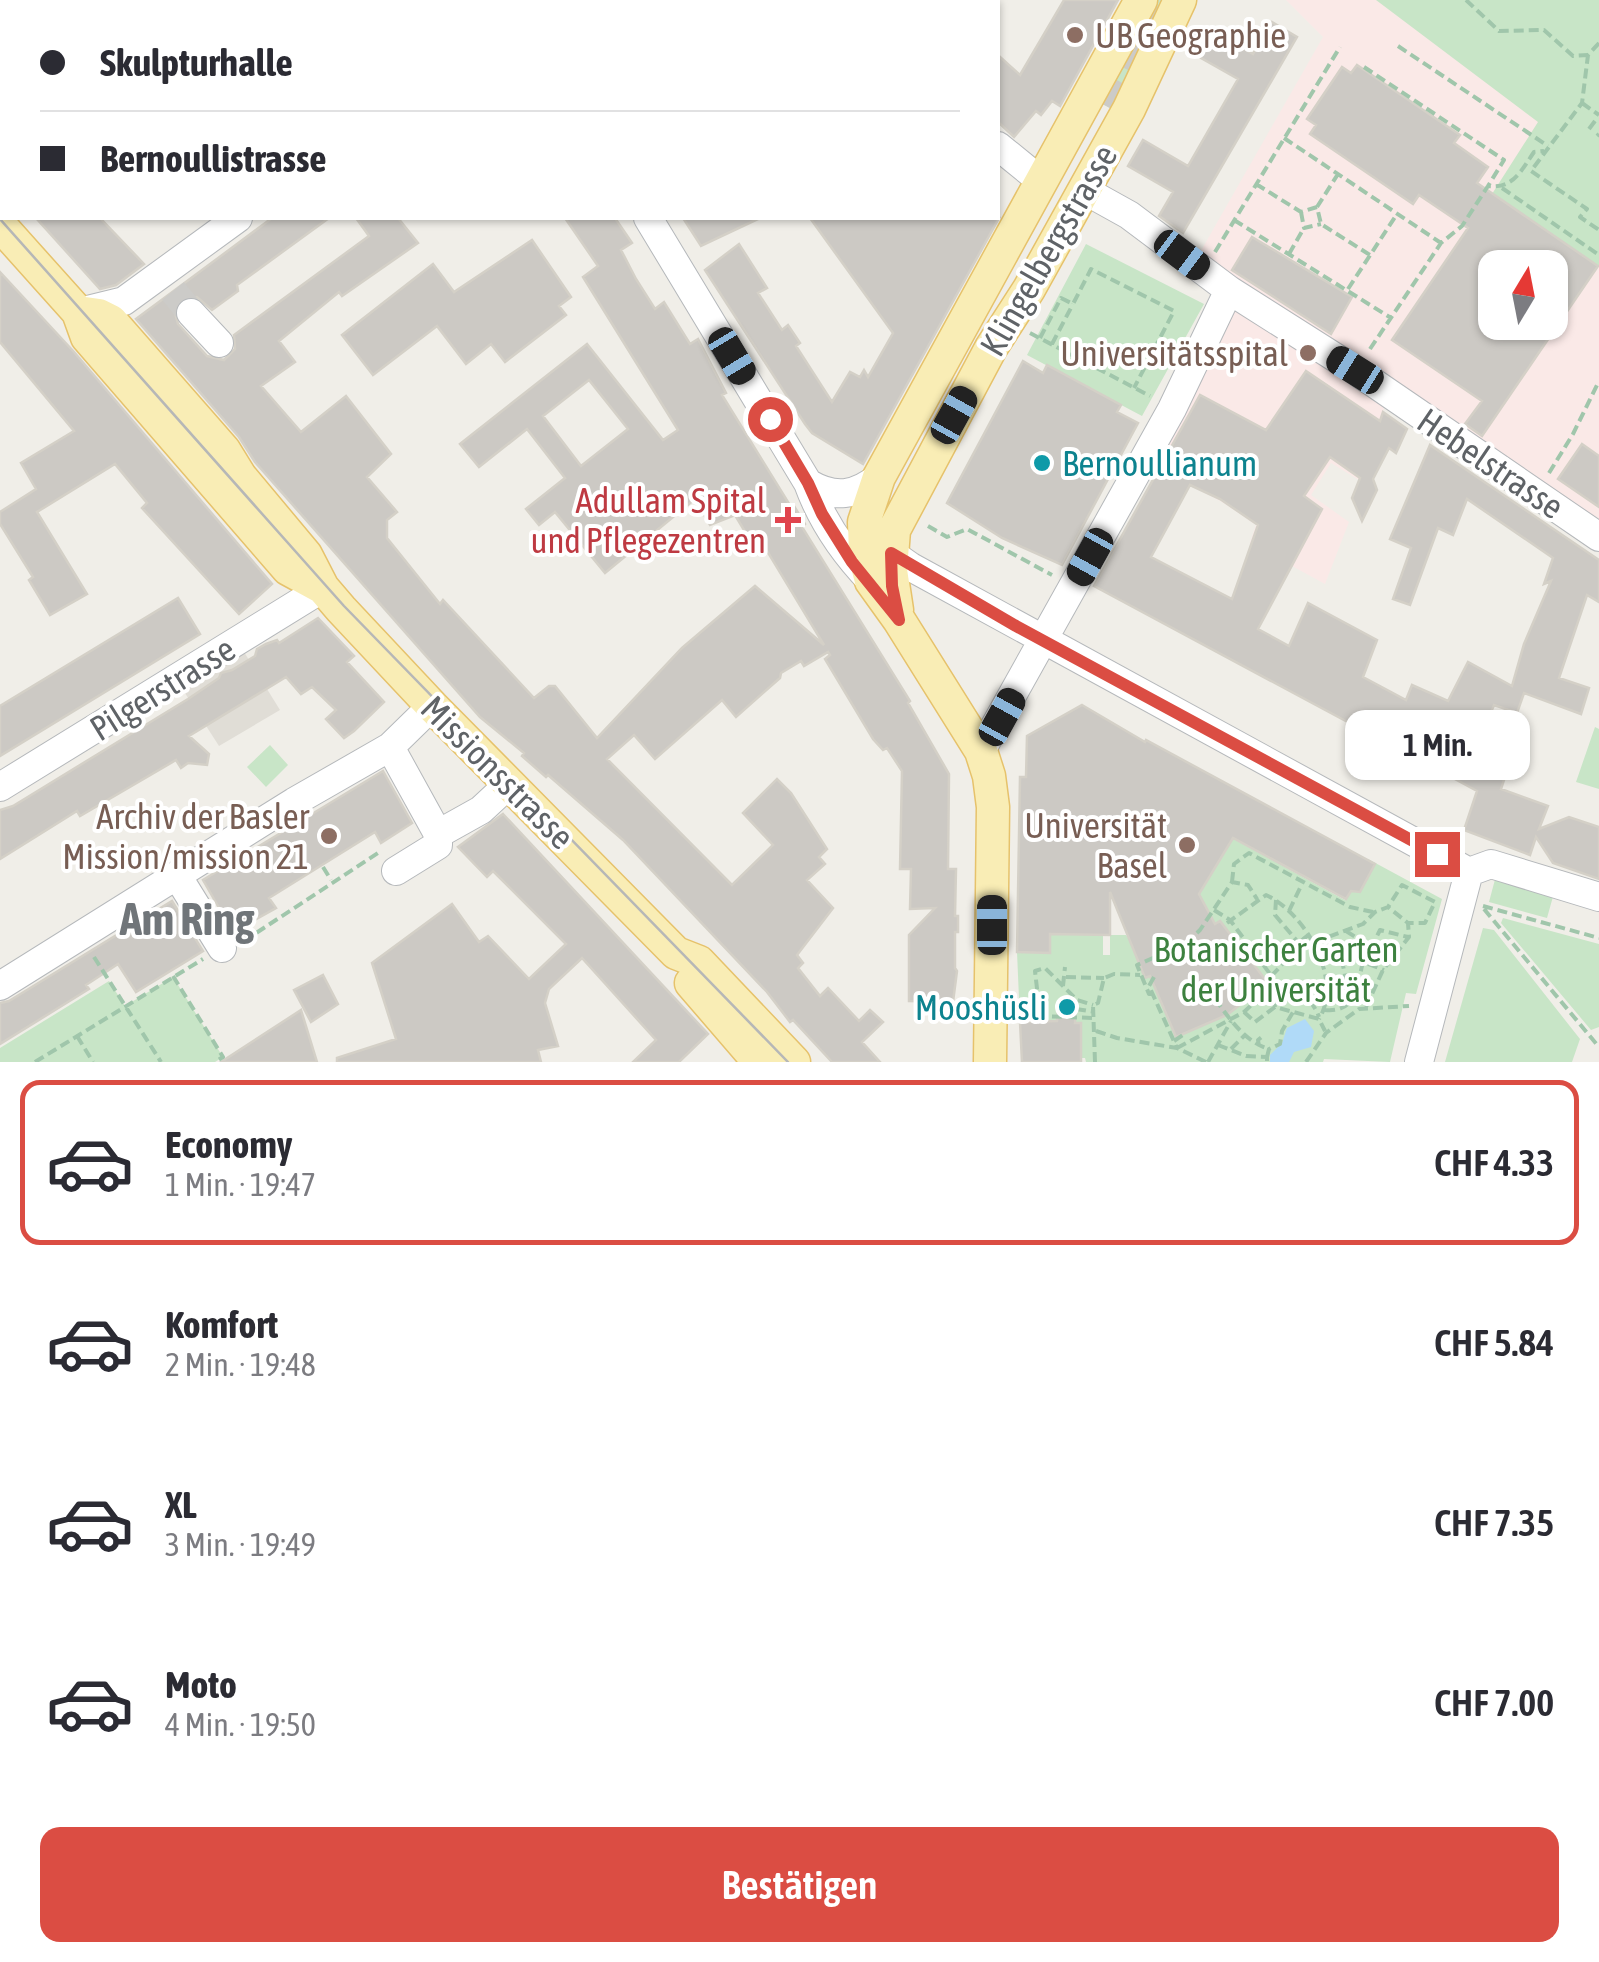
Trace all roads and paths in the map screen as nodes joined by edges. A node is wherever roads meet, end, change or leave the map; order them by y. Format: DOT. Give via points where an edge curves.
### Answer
graph roads {
  1 [pos="1142,0"];
  2 [pos="1180,0"];
  3 [pos="1471,2"];
  4 [pos="1599,43"];
  5 [pos="1398,46"];
  6 [pos="1340,47"];
  7 [pos="1588,55"];
  8 [pos="1364,67"];
  9 [pos="1582,102"];
  10 [pos="1599,116"];
  11 [pos="1589,129"];
  12 [pos="1284,138"];
  13 [pos="1000,148"];
  14 [pos="1546,148"];
  15 [pos="1338,174"];
  16 [pos="1041,181"];
  17 [pos="1256,184"];
  18 [pos="1488,186"];
  19 [pos="1502,188"];
  20 [pos="1084,190"];
  21 [pos="1318,207"];
  22 [pos="1301,212"];
  23 [pos="1397,214"];
  24 [pos="236,220"];
  25 [pos="649,220"];
  26 [pos="1234,220"];
  27 [pos="1321,224"];
  28 [pos="1304,228"];
  29 [pos="1,230"];
  30 [pos="1599,230"];
  31 [pos="1441,243"];
  32 [pos="1289,254"];
  33 [pos="1370,254"];
  34 [pos="1599,254"];
  35 [pos="1204,271"];
  36 [pos="1229,290"];
  37 [pos="1348,290"];
  38 [pos="1073,304"];
  39 [pos="78,312"];
  40 [pos="191,313"];
  41 [pos="1391,318"];
  42 [pos="219,343"];
  43 [pos="1052,344"];
  44 [pos="1355,370"];
  45 [pos="1599,381"];
  46 [pos="1134,388"];
  47 [pos="1150,397"];
  48 [pos="878,478"];
  49 [pos="808,483"];
  50 [pos="1536,494"];
  51 [pos="866,509"];
  52 [pos="917,519"];
  53 [pos="1599,537"];
  54 [pos="1002,538"];
  55 [pos="998,545"];
  56 [pos="891,553"];
  57 [pos="871,581"];
  58 [pos="1074,587"];
  59 [pos="323,588"];
  60 [pos="899,620"];
  61 [pos="1044,641"];
  62 [pos="432,706"];
  63 [pos="390,746"];
  64 [pos="981,751"];
  65 [pos="510,783"];
  66 [pos="0,787"];
  67 [pos="438,834"];
  68 [pos="323,867"];
  69 [pos="396,872"];
  70 [pos="332,880"];
  71 [pos="181,882"];
  72 [pos="1232,882"];
  73 [pos="1303,882"];
  74 [pos="1472,888"];
  75 [pos="1599,897"];
  76 [pos="1257,899"];
  77 [pos="1276,900"];
  78 [pos="1388,907"];
  79 [pos="1214,910"];
  80 [pos="1289,911"];
  81 [pos="1375,912"];
  82 [pos="1228,922"];
  83 [pos="1408,923"];
  84 [pos="1346,931"];
  85 [pos="111,932"];
  86 [pos="1310,934"];
  87 [pos="81,936"];
  88 [pos="1409,937"];
  89 [pos="1599,938"];
  90 [pos="1298,942"];
  91 [pos="1316,942"];
  92 [pos="222,948"];
  93 [pos="1360,961"];
  94 [pos="1377,965"];
  95 [pos="1065,967"];
  96 [pos="1384,970"];
  97 [pos="1140,975"];
  98 [pos="173,976"];
  99 [pos="1271,976"];
  100 [pos="1066,977"];
  101 [pos="1154,977"];
  102 [pos="1104,978"];
  103 [pos="1276,982"];
  104 [pos="0,986"];
  105 [pos="1063,986"];
  106 [pos="1260,989"];
  107 [pos="1272,989"];
  108 [pos="1154,994"];
  109 [pos="1265,996"];
  110 [pos="1350,998"];
  111 [pos="1215,999"];
  112 [pos="991,1004"];
  113 [pos="1402,1006"];
  114 [pos="1366,1007"];
  115 [pos="1275,1008"];
  116 [pos="1076,1009"];
  117 [pos="1325,1010"];
  118 [pos="1094,1012"];
  119 [pos="1244,1012"];
  120 [pos="1293,1012"];
  121 [pos="1037,1016"];
  122 [pos="1319,1019"];
  123 [pos="1231,1021"];
  124 [pos="1281,1021"];
  125 [pos="1285,1027"];
  126 [pos="1096,1030"];
  127 [pos="1186,1033"];
  128 [pos="1326,1033"];
  129 [pos="1245,1034"];
  130 [pos="76,1036"];
  131 [pos="1263,1036"];
  132 [pos="1174,1041"];
  133 [pos="1218,1045"];
  134 [pos="1259,1046"];
  135 [pos="1599,1047"];
  136 [pos="1176,1048"];
  137 [pos="1269,1049"];
  138 [pos="1231,1050"];
  139 [pos="765,1056"];
  140 [pos="1267,1060"];
  141 [pos="93,1062"];
  142 [pos="160,1062"];
  143 [pos="215,1062"];
  144 [pos="990,1062"];
  145 [pos="1095,1062"];
  146 [pos="1207,1062"];
  147 [pos="1306,1062"];
  148 [pos="1418,1062"];
  1 -- 16 [label="main road, Klingelbergstrasse"];
  2 -- 20 [label="main road, Klingelbergstrasse"];
  3 -- 7 [label="path" via="1499,31 1544,30 1573,56"];
  4 -- 7 [label="path"];
  5 -- 14 [label="path"];
  6 -- 12 [label="path"];
  7 -- 9 [label="path"];
  8 -- 18 [label="path" via="1504,160"];
  9 -- 10 [label="path"];
  9 -- 14 [label="path"];
  10 -- 11 [label="path"];
  12 -- 15 [label="path"];
  12 -- 17 [label="path"];
  13 -- 16 [label="street"];
  14 -- 19 [label="path" via="1534,152"];
  14 -- 30 [label="path" via="1531,170 1587,209 1580,217"];
  15 -- 21 [label="path"];
  15 -- 23 [label="path"];
  16 -- 48 [label="main road, Klingelbergstrasse"];
  17 -- 22 [label="path"];
  17 -- 26 [label="path"];
  18 -- 19 [label="path"];
  18 -- 31 [label="path" via="1462,226"];
  19 -- 34 [label="path"];
  20 -- 35 [label="street, Hebelstrasse"];
  20 -- 56 [label="main road, Klingelbergstrasse" via="916,482"];
  21 -- 22 [label="path"];
  21 -- 27 [label="path"];
  22 -- 28 [label="path"];
  23 -- 31 [label="path"];
  23 -- 33 [label="path"];
  24 -- 39 [label="street" via="166,284"];
  25 -- 49 [label="street"];
  26 -- 32 [label="path"];
  26 -- 35 [label="path"];
  27 -- 28 [label="path"];
  27 -- 33 [label="path"];
  28 -- 32 [label="path"];
  29 -- 39 [label="main road, Missionsstrasse"];
  31 -- 41 [label="path"];
  32 -- 37 [label="path"];
  33 -- 37 [label="path"];
  35 -- 36 [label="street, Hebelstrasse"];
  36 -- 44 [label="street, Hebelstrasse"];
  36 -- 58 [label="street"];
  37 -- 41 [label="path"];
  38 -- 43 [label="path"];
  38 -- 43 [label="path" via="1061,298 1042,338"];
  38 -- 46 [label="path" via="1091,269 1174,311"];
  39 -- 59 [label="main road, Missionsstrasse" via="111,321 124,335 224,450 306,555"];
  40 -- 42 [label="street"];
  41 -- 44 [label="path"];
  43 -- 46 [label="path"];
  44 -- 50 [label="street, Hebelstrasse"];
  45 -- 50 [label="path"];
  46 -- 47 [label="path"];
  48 -- 49 [label="street" via="851,494"];
  48 -- 51 [label="main road, Klingelbergstrasse"];
  49 -- 57 [label="street" via="852,562"];
  50 -- 53 [label="street, Hebelstrasse"];
  51 -- 56 [label="street"];
  51 -- 57 [label="main road, Klingelbergstrasse"];
  52 -- 55 [label="path" via="946,537 967,529"];
  54 -- 55 [label="path"];
  55 -- 58 [label="path"];
  56 -- 60 [label="main road"];
  56 -- 61 [label="street"];
  57 -- 60 [label="main road"];
  58 -- 61 [label="street"];
  59 -- 62 [label="main road, Missionsstrasse"];
  59 -- 66 [label="street, Pilgerstrasse"];
  60 -- 64 [label="main road"];
  61 -- 64 [label="street"];
  61 -- 74 [label="street"];
  62 -- 63 [label="street"];
  62 -- 65 [label="main road, Missionsstrasse"];
  63 -- 67 [label="street"];
  63 -- 71 [label="street"];
  64 -- 112 [label="main road" via="993,807"];
  65 -- 67 [label="street" via="481,810"];
  65 -- 139 [label="main road, Missionsstrasse" via="676,952 684,975"];
  67 -- 69 [label="street" via="438,846"];
  68 -- 70 [label="path"];
  71 -- 85 [label="street"];
  71 -- 87 [label="street"];
  71 -- 92 [label="street"];
  72 -- 73 [label="path" via="1234,864 1249,853"];
  72 -- 76 [label="path" via="1248,885"];
  72 -- 79 [label="path"];
  73 -- 80 [label="path"];
  73 -- 81 [label="path"];
  74 -- 75 [label="street" via="1491,864"];
  74 -- 89 [label="path"];
  74 -- 135 [label="path"];
  74 -- 148 [label="street"];
  76 -- 77 [label="path"];
  76 -- 82 [label="path"];
  77 -- 80 [label="path"];
  77 -- 90 [label="path" via="1275,915"];
  78 -- 81 [label="path"];
  78 -- 83 [label="path"];
  78 -- 83 [label="path" via="1402,885 1435,902 1425,922"];
  79 -- 82 [label="path"];
  79 -- 97 [label="path" via="1185,944 1137,965"];
  80 -- 86 [label="path"];
  81 -- 84 [label="path"];
  82 -- 99 [label="path"];
  83 -- 88 [label="path"];
  84 -- 91 [label="path"];
  84 -- 93 [label="path" via="1362,945"];
  86 -- 90 [label="path"];
  86 -- 91 [label="path"];
  87 -- 104 [label="street"];
  87 -- 142 [label="path"];
  88 -- 94 [label="path" via="1380,930"];
  88 -- 96 [label="path"];
  90 -- 99 [label="path"];
  91 -- 117 [label="path"];
  93 -- 94 [label="path"];
  93 -- 110 [label="path" via="1358,991"];
  93 -- 110 [label="path" via="1343,957"];
  94 -- 96 [label="path"];
  95 -- 100 [label="path"];
  96 -- 114 [label="path"];
  97 -- 102 [label="path"];
  97 -- 108 [label="path"];
  98 -- 143 [label="path" via="223,1057"];
  99 -- 103 [label="path"];
  100 -- 102 [label="path"];
  100 -- 105 [label="path"];
  101 -- 108 [label="path"];
  102 -- 118 [label="path"];
  103 -- 107 [label="path"];
  103 -- 122 [label="path" via="1315,1006"];
  105 -- 118 [label="path"];
  105 -- 121 [label="path" via="1046,968 1035,971"];
  106 -- 109 [label="path"];
  107 -- 109 [label="path"];
  107 -- 115 [label="path"];
  108 -- 132 [label="path"];
  109 -- 119 [label="path"];
  110 -- 117 [label="path"];
  111 -- 123 [label="path"];
  112 -- 121 [label="path"];
  112 -- 144 [label="main road"];
  113 -- 114 [label="path"];
  114 -- 128 [label="path"];
  115 -- 119 [label="path" via="1254,1022"];
  115 -- 120 [label="path"];
  116 -- 118 [label="path"];
  117 -- 122 [label="path"];
  118 -- 121 [label="path"];
  118 -- 126 [label="path"];
  119 -- 123 [label="path"];
  120 -- 122 [label="path"];
  120 -- 125 [label="path"];
  122 -- 128 [label="path"];
  123 -- 129 [label="path"];
  123 -- 133 [label="path"];
  123 -- 136 [label="path"];
  124 -- 125 [label="path"];
  125 -- 137 [label="path" via="1280,1044"];
  126 -- 136 [label="path"];
  126 -- 145 [label="path"];
  127 -- 132 [label="path"];
  128 -- 147 [label="path"];
  129 -- 134 [label="path"];
  129 -- 138 [label="path"];
  130 -- 141 [label="path"];
  131 -- 134 [label="path"];
  132 -- 136 [label="path"];
  133 -- 138 [label="path"];
  133 -- 146 [label="path"];
  134 -- 137 [label="path"];
  136 -- 146 [label="path"];
  137 -- 140 [label="path"];
  138 -- 140 [label="path"];
}
